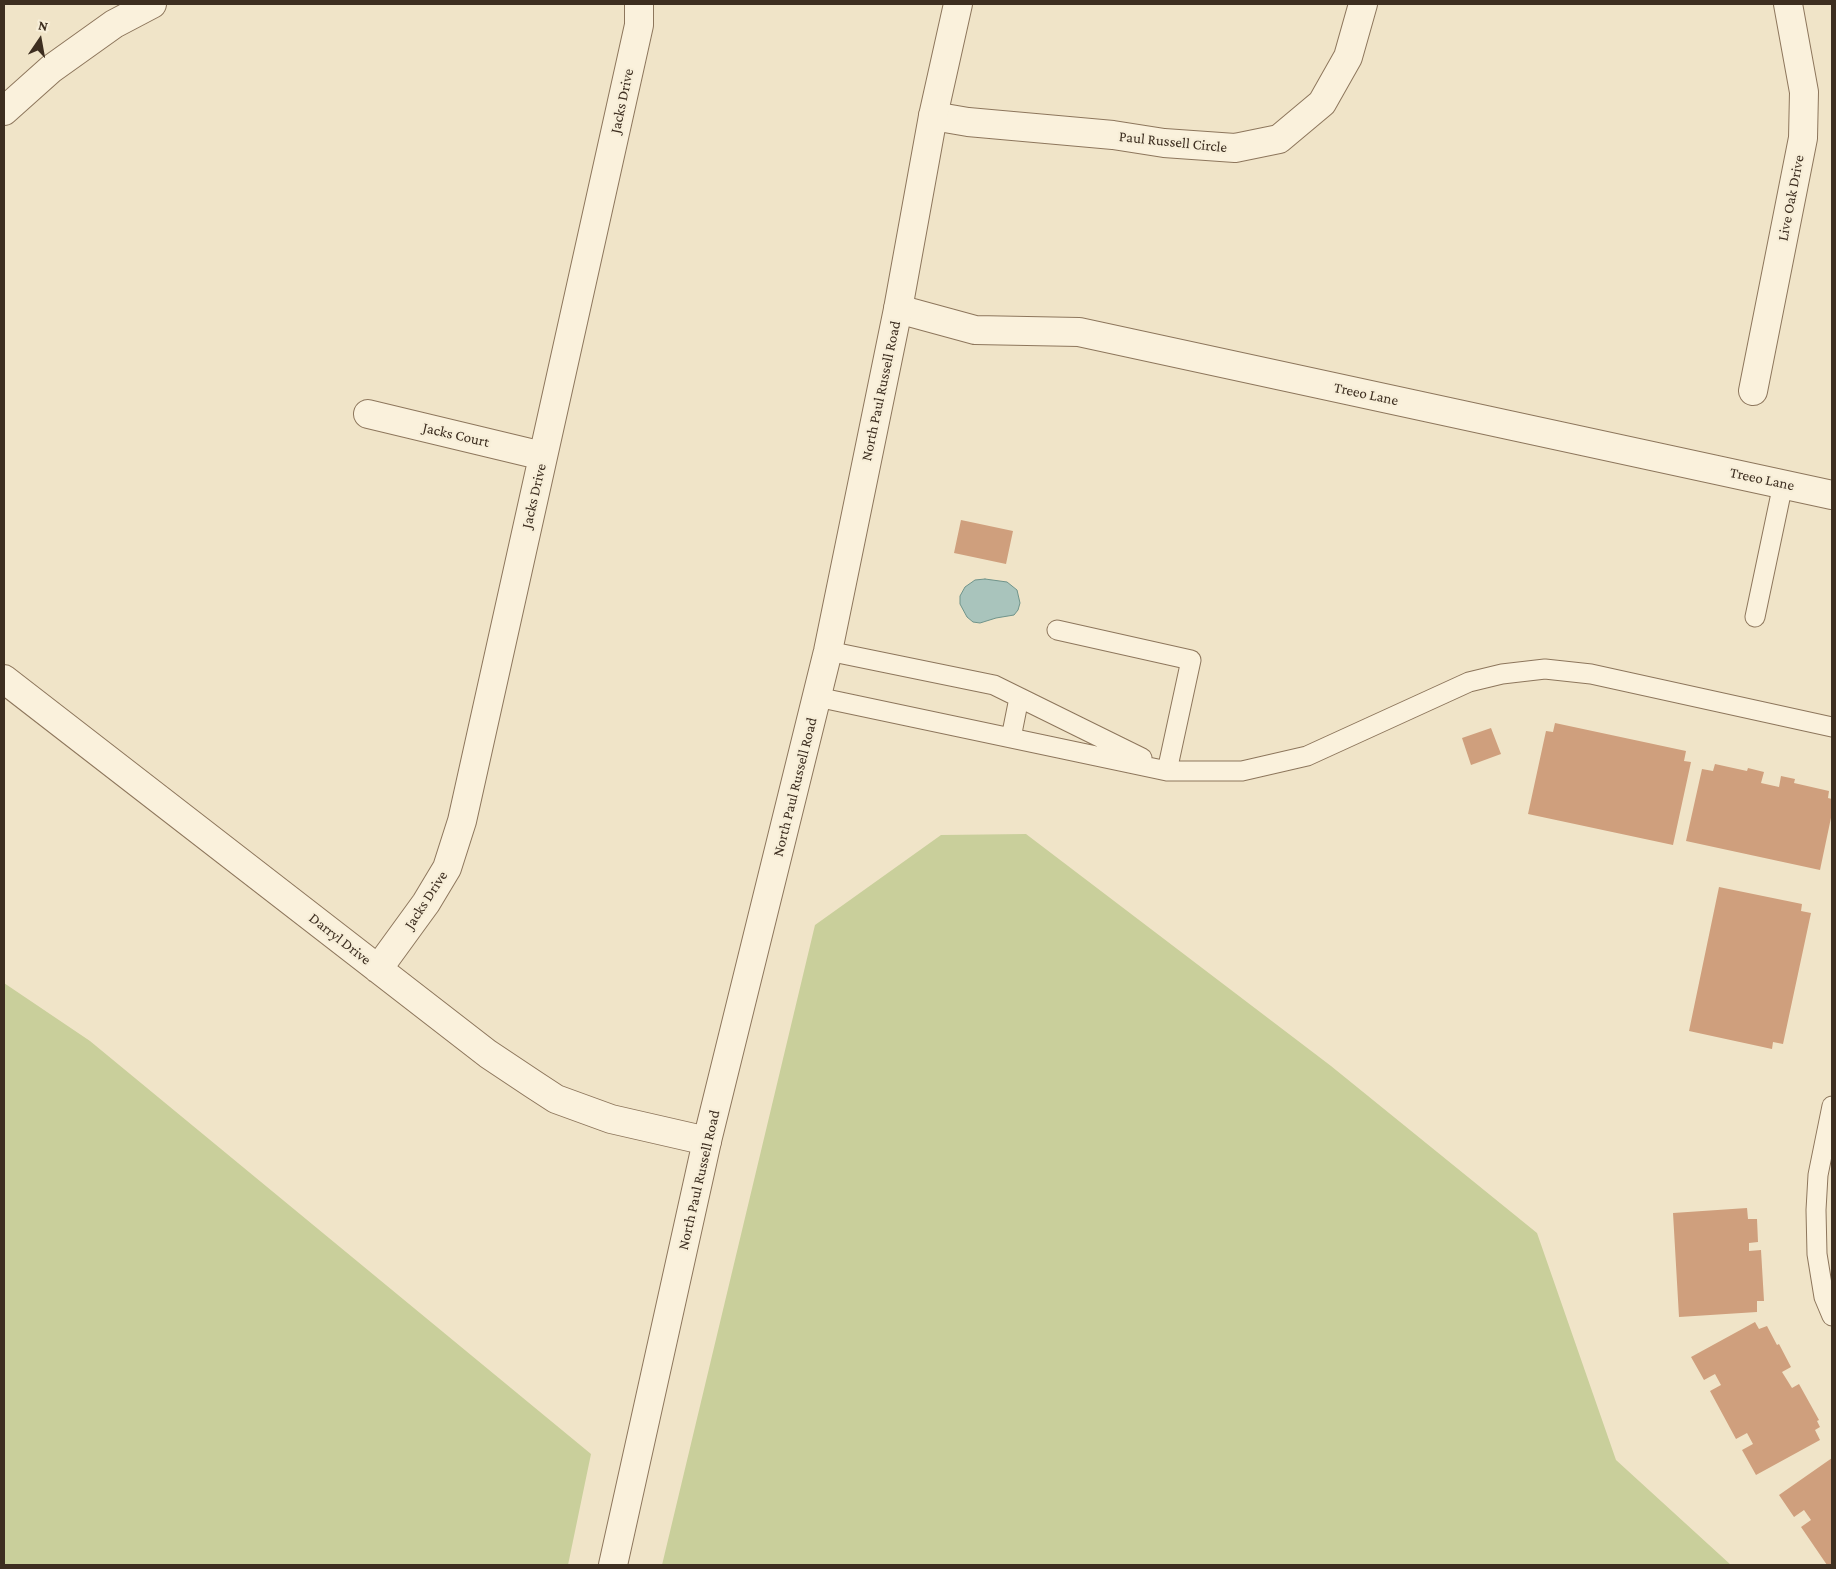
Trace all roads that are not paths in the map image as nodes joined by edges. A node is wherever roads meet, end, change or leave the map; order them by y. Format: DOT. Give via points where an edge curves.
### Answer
graph roads {
  1 [pos="152,4"];
  2 [pos="639,4"];
  3 [pos="958,4"];
  4 [pos="1363,4"];
  5 [pos="1788,4"];
  6 [pos="4,111"];
  7 [pos="933,116"];
  8 [pos="898,309"];
  9 [pos="1753,391"];
  10 [pos="368,414"];
  11 [pos="543,456"];
  12 [pos="1783,484"];
  13 [pos="1832,494"];
  14 [pos="1755,617"];
  15 [pos="1057,630"];
  16 [pos="828,652"];
  17 [pos="4,679"];
  18 [pos="817,697"];
  19 [pos="1019,698"];
  20 [pos="1832,727"];
  21 [pos="1011,738"];
  22 [pos="1167,771"];
  23 [pos="378,969"];
  24 [pos="1832,1106"];
  25 [pos="707,1141"];
  26 [pos="1832,1316"];
  27 [pos="613,1565"];
  1 -- 6 [label="street" via="114,24 51,69"];
  2 -- 11 [label="street, Jacks Drive" via="639,25"];
  3 -- 7 [label="street, North Paul Russell Road"];
  4 -- 7 [label="street, Paul Russell Circle" via="1348,57 1322,104 1279,138 1236,148 1164,143"];
  5 -- 9 [label="street, Live Oak Drive" via="1804,92 1803,138"];
  7 -- 8 [label="street, North Paul Russell Road"];
  8 -- 12 [label="street, Treeo Lane" via="974,330 1079,332"];
  8 -- 16 [label="street, North Paul Russell Road"];
  10 -- 11 [label="street, Jacks Court"];
  11 -- 23 [label="street, Jacks Drive" via="462,821 447,868"];
  12 -- 13 [label="street, Treeo Lane"];
  12 -- 14 [label="lane"];
  15 -- 22 [label="lane" via="1191,660"];
  16 -- 18 [label="street, North Paul Russell Road"];
  16 -- 19 [label="lane" via="994,685"];
  17 -- 23 [label="street, Darryl Drive"];
  18 -- 21 [label="lane"];
  18 -- 25 [label="street, North Paul Russell Road"];
  19 -- 21 [label="lane"];
  19 -- 22 [label="lane"];
  20 -- 22 [label="lane" via="1591,674 1546,669 1469,682 1307,756 1242,771"];
  21 -- 22 [label="lane"];
  23 -- 25 [label="street, Darryl Drive" via="488,1054 556,1099 611,1119"];
  24 -- 26 [label="lane" via="1818,1175 1816,1210 1817,1254 1824,1297"];
  25 -- 27 [label="street, North Paul Russell Road"];
}
